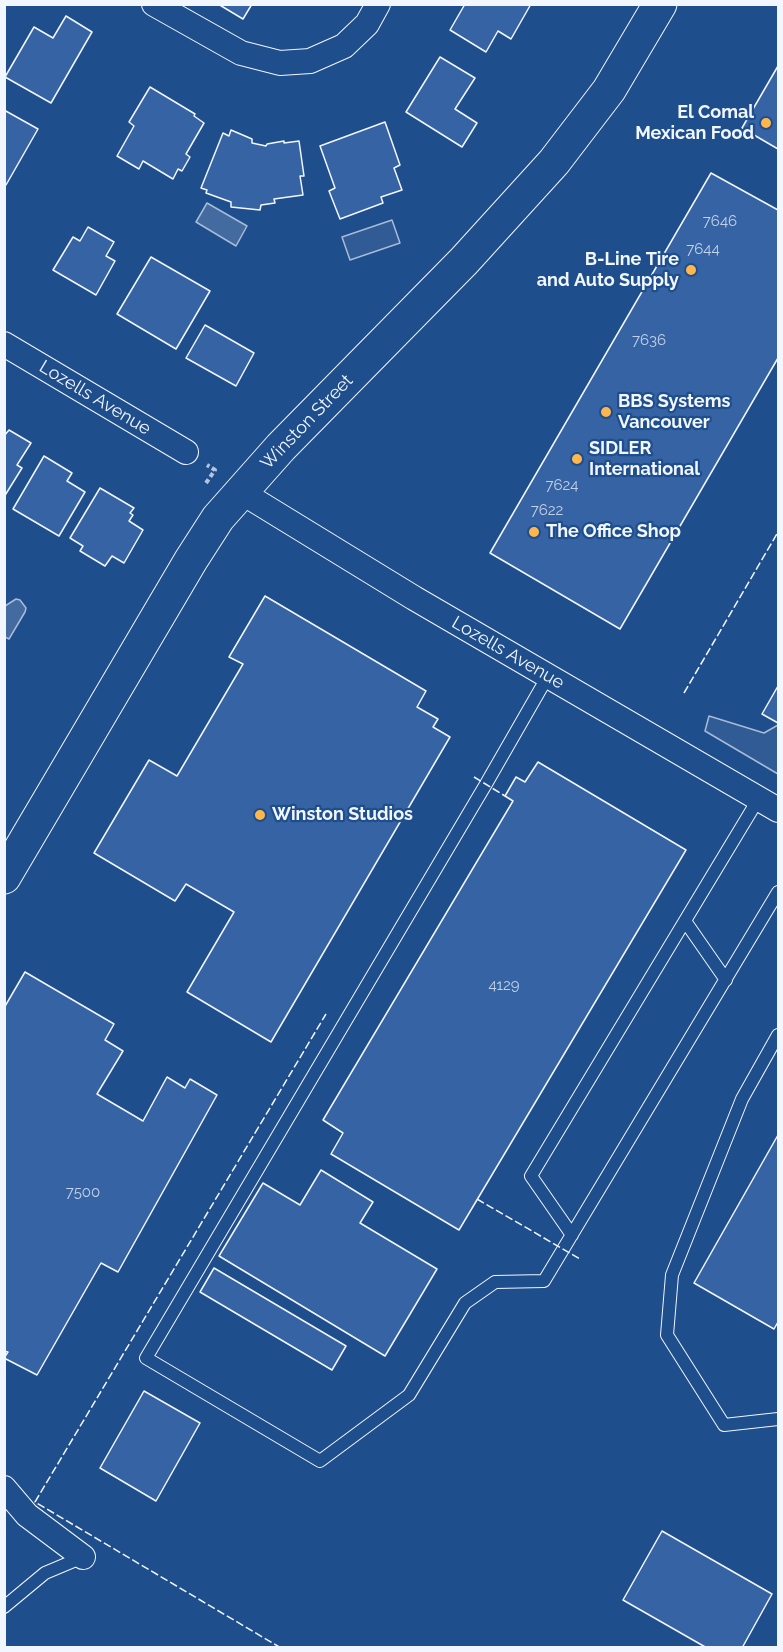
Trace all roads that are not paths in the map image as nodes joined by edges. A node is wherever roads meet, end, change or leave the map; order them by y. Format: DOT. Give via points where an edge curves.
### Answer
graph roads {
  1 [pos="154,4"];
  2 [pos="378,4"];
  3 [pos="660,4"];
  4 [pos="4,344"];
  5 [pos="186,453"];
  6 [pos="241,492"];
  7 [pos="548,676"];
  8 [pos="769,804"];
  9 [pos="4,876"];
  10 [pos="778,892"];
  11 [pos="685,921"];
  12 [pos="726,980"];
  13 [pos="778,1035"];
  14 [pos="572,1235"];
  15 [pos="778,1419"];
  16 [pos="4,1488"];
  17 [pos="83,1557"];
  18 [pos="4,1607"];
  1 -- 2 [label="street" via="241,53 280,63 310,61 344,46 367,24"];
  3 -- 6 [label="street, Winston Street" via="609,90 554,162"];
  4 -- 5 [label="street, Lozells Avenue"];
  6 -- 7 [label="street, Lozells Avenue"];
  6 -- 9 [label="street, Winston Street" via="218,518 192,560"];
  7 -- 8 [label="street, Lozells Avenue"];
  7 -- 14 [label="lane" via="146,1358 320,1461 409,1395 465,1303 495,1282 544,1281"];
  8 -- 11 [label="lane"];
  10 -- 12 [label="lane"];
  11 -- 12 [label="lane"];
  11 -- 14 [label="lane" via="531,1176"];
  12 -- 14 [label="lane"];
  13 -- 15 [label="lane" via="742,1099 672,1275 667,1335 724,1425"];
  16 -- 17 [label="street" via="27,1515"];
  17 -- 18 [label="lane" via="45,1573"];
}
